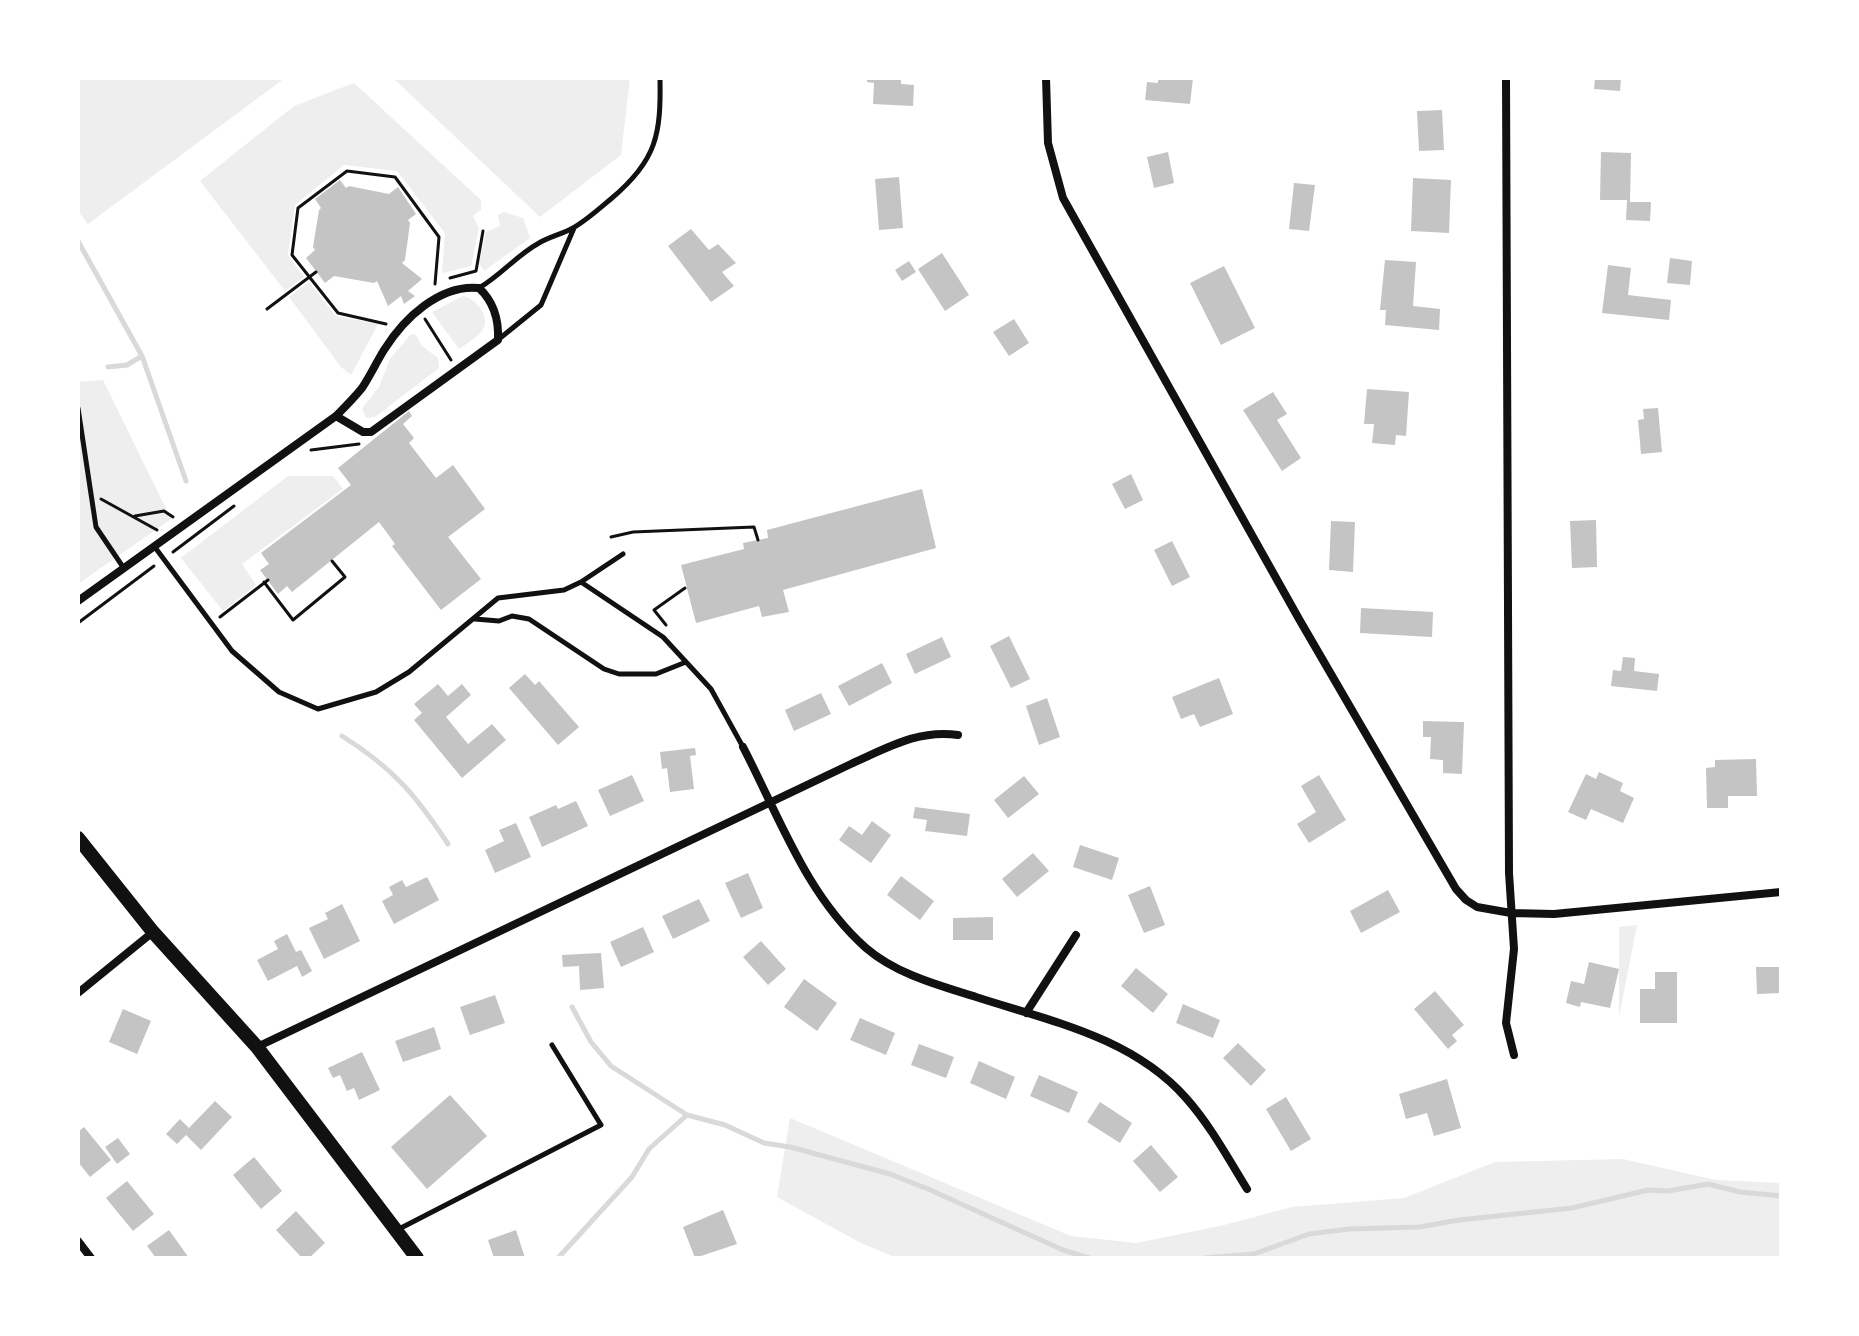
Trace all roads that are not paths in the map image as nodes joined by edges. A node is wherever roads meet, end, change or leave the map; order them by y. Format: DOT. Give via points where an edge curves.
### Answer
graph roads {
  1 [pos="660,78"];
  2 [pos="1046,78"];
  3 [pos="1506,78"];
  4 [pos="574,227"];
  5 [pos="479,288"];
  6 [pos="498,340"];
  7 [pos="78,408"];
  8 [pos="336,416"];
  9 [pos="153,545"];
  10 [pos="623,554"];
  11 [pos="123,567"];
  12 [pos="581,582"];
  13 [pos="78,601"];
  14 [pos="475,619"];
  15 [pos="686,662"];
  16 [pos="958,735"];
  17 [pos="743,747"];
  18 [pos="772,803"];
  19 [pos="78,838"];
  20 [pos="1781,892"];
  21 [pos="1511,913"];
  22 [pos="153,932"];
  23 [pos="1076,935"];
  24 [pos="78,993"];
  25 [pos="1026,1013"];
  26 [pos="552,1045"];
  27 [pos="257,1047"];
  28 [pos="1514,1055"];
  29 [pos="1247,1189"];
  30 [pos="397,1231"];
  31 [pos="78,1241"];
  32 [pos="91,1258"];
  33 [pos="417,1258"];
  1 -- 4 [label="lane" via="658,135 645,164 629,184"];
  2 -- 21 [label="street" via="1052,163 1087,244 1456,889 1477,907"];
  3 -- 21 [label="street"];
  4 -- 5 [label="lane" via="537,244"];
  4 -- 6 [label="lane" via="541,305"];
  5 -- 6 [label="street" via="495,311"];
  5 -- 8 [label="street" via="444,293 412,316"];
  6 -- 8 [label="street" via="371,432"];
  7 -- 11 [label="lane" via="96,527"];
  8 -- 9 [label="street"];
  9 -- 11 [label="street"];
  9 -- 14 [label="lane" via="232,651 279,692 318,709 376,692"];
  10 -- 12 [label="lane"];
  11 -- 13 [label="street"];
  12 -- 14 [label="lane" via="564,590 498,598"];
  12 -- 15 [label="lane" via="663,637"];
  14 -- 15 [label="lane" via="529,619 619,674 656,674"];
  15 -- 17 [label="lane" via="711,689"];
  16 -- 18 [label="street" via="911,738"];
  17 -- 18 [label="street"];
  18 -- 25 [label="street" via="812,885 868,950 923,981"];
  18 -- 27 [label="street"];
  19 -- 22 [label="main road"];
  20 -- 21 [label="street" via="1567,913"];
  21 -- 28 [label="street" via="1514,949 1506,1023"];
  22 -- 24 [label="street"];
  22 -- 27 [label="main road"];
  23 -- 25 [label="street"];
  25 -- 29 [label="street" via="1107,1040 1162,1075 1205,1121"];
  26 -- 30 [label="lane" via="601,1125"];
  27 -- 30 [label="main road"];
  30 -- 33 [label="main road"];
  31 -- 32 [label="street"];
}
